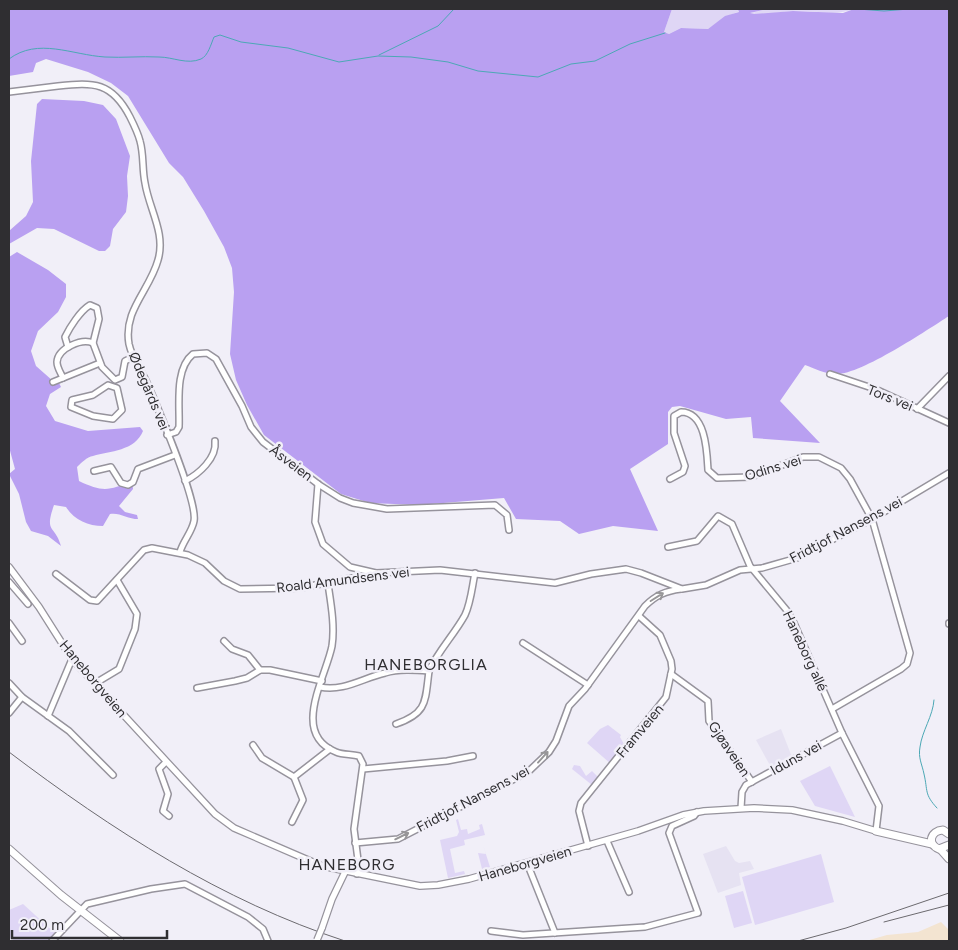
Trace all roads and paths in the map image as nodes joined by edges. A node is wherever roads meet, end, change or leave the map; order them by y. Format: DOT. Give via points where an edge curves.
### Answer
graph roads {
  1 [pos="9,92"];
  2 [pos="93,343"];
  3 [pos="68,347"];
  4 [pos="133,357"];
  5 [pos="100,364"];
  6 [pos="830,374"];
  7 [pos="949,376"];
  8 [pos="63,378"];
  9 [pos="53,382"];
  10 [pos="114,383"];
  11 [pos="917,408"];
  12 [pos="949,423"];
  13 [pos="167,435"];
  14 [pos="215,440"];
  15 [pos="175,455"];
  16 [pos="94,471"];
  17 [pos="949,473"];
  18 [pos="670,479"];
  19 [pos="184,481"];
  20 [pos="318,484"];
  21 [pos="872,519"];
  22 [pos="509,530"];
  23 [pos="668,547"];
  24 [pos="180,552"];
  25 [pos="9,567"];
  26 [pos="752,568"];
  27 [pos="376,573"];
  28 [pos="475,573"];
  29 [pos="56,574"];
  30 [pos="117,580"];
  31 [pos="9,582"];
  32 [pos="328,584"];
  33 [pos="681,588"];
  34 [pos="28,604"];
  35 [pos="639,616"];
  36 [pos="9,624"];
  37 [pos="22,641"];
  38 [pos="224,641"];
  39 [pos="523,643"];
  40 [pos="72,659"];
  41 [pos="260,670"];
  42 [pos="429,671"];
  43 [pos="671,674"];
  44 [pos="9,683"];
  45 [pos="94,684"];
  46 [pos="321,684"];
  47 [pos="588,685"];
  48 [pos="197,688"];
  49 [pos="22,697"];
  50 [pos="832,709"];
  51 [pos="9,714"];
  52 [pos="48,716"];
  53 [pos="396,724"];
  54 [pos="842,733"];
  55 [pos="253,745"];
  56 [pos="330,749"];
  57 [pos="473,756"];
  58 [pos="166,762"];
  59 [pos="363,769"];
  60 [pos="113,775"];
  61 [pos="294,777"];
  62 [pos="752,782"];
  63 [pos="741,808"];
  64 [pos="697,812"];
  65 [pos="169,816"];
  66 [pos="292,822"];
  67 [pos="947,830"];
  68 [pos="876,831"];
  69 [pos="932,835"];
  70 [pos="913,839"];
  71 [pos="607,841"];
  72 [pos="355,843"];
  73 [pos="932,844"];
  74 [pos="949,845"];
  75 [pos="588,846"];
  76 [pos="9,849"];
  77 [pos="941,850"];
  78 [pos="949,859"];
  79 [pos="527,863"];
  80 [pos="345,872"];
  81 [pos="357,874"];
  82 [pos="629,892"];
  83 [pos="81,911"];
  84 [pos="491,932"];
  85 [pos="555,933"];
  86 [pos="52,941"];
  87 [pos="120,941"];
  88 [pos="268,941"];
  89 [pos="316,941"];
  1 -- 4 [label="street, Ødegårds vei" via="95,84 111,91 120,100 137,131 144,182 159,230 160,244 156,267 136,302 130,322 129,342"];
  2 -- 3 [label="street" via="87,341"];
  2 -- 3 [label="street" via="100,319 97,308 90,305 68,331"];
  2 -- 5 [label="street"];
  3 -- 8 [label="street" via="60,353 57,361"];
  4 -- 10 [label="street" via="125,361 122,377"];
  4 -- 13 [label="street, Ødegårds vei"];
  5 -- 8 [label="street"];
  5 -- 10 [label="street"];
  6 -- 11 [label="street, Tors vei" via="876,389"];
  7 -- 11 [label="street"];
  8 -- 9 [label="street"];
  10 -- 10 [label="street" via="93,395 72,400 71,407 86,414 113,418 122,410"];
  11 -- 12 [label="street, Tors vei"];
  13 -- 15 [label="street, Ødegårds vei"];
  13 -- 20 [label="street, Åsveien" via="179,427 181,377 185,364 193,354 208,353 216,359 256,435"];
  14 -- 19 [label="street" via="212,456 198,472"];
  15 -- 16 [label="street" via="138,469 133,482 128,485 120,483 111,467"];
  15 -- 19 [label="street, Ødegårds vei"];
  17 -- 21 [label="street, Fridtjof Nansens vei"];
  18 -- 21 [label="street, Odins vei" via="682,472 685,466 673,420 676,413 685,412 695,418 701,430 708,470 712,475 751,477 803,457 819,457 846,473"];
  19 -- 24 [label="street, Ødegårds vei" via="194,507 194,518"];
  20 -- 22 [label="street, Åsveien" via="353,503 387,509 495,505 507,515"];
  20 -- 27 [label="street" via="315,522 323,544 350,567"];
  21 -- 26 [label="street, Fridtjof Nansens vei" via="797,558"];
  21 -- 50 [label="street, Odins vei" via="906,631 910,658 900,669"];
  23 -- 26 [label="street, Haneborg allé" via="697,541 714,518 720,516 735,529"];
  24 -- 30 [label="street, Roald Amundsens vei" via="144,550"];
  24 -- 32 [label="street, Roald Amundsens vei" via="205,563 224,581 240,589"];
  25 -- 40 [label="street, Haneborgveien"];
  26 -- 33 [label="street, Fridtjof Nansens vei" via="732,572 706,585"];
  26 -- 50 [label="street, Haneborg allé" via="789,613"];
  27 -- 28 [label="street, Roald Amundsens vei" via="440,570"];
  27 -- 32 [label="street, Roald Amundsens vei" via="371,579 351,578"];
  28 -- 33 [label="street, Roald Amundsens vei" via="555,583 626,569"];
  28 -- 42 [label="street" via="465,615"];
  29 -- 30 [label="street" via="94,601 103,597"];
  30 -- 45 [label="street" via="137,614 135,629 119,669"];
  31 -- 34 [label="street"];
  32 -- 46 [label="street" via="333,636"];
  35 -- 33 [label="street, Fridtjof Nansens vei, one-way" via="654,598"];
  35 -- 43 [label="street, Framveien" via="660,635 672,665"];
  35 -- 47 [label="street, Fridtjof Nansens vei"];
  36 -- 37 [label="street"];
  38 -- 41 [label="street" via="232,649 248,655"];
  39 -- 47 [label="street"];
  40 -- 45 [label="street, Haneborgveien"];
  40 -- 52 [label="street"];
  41 -- 46 [label="street" via="290,672"];
  41 -- 48 [label="street" via="247,678"];
  42 -- 46 [label="street" via="384,673 336,689"];
  42 -- 53 [label="street" via="425,702 414,717"];
  43 -- 62 [label="street, Gjøaveien" via="708,701 709,721"];
  43 -- 75 [label="street, Framveien" via="663,704 581,803 579,811"];
  44 -- 49 [label="street"];
  45 -- 58 [label="street, Haneborgveien"];
  46 -- 56 [label="street" via="313,702 314,730"];
  72 -- 47 [label="street, Fridtjof Nansens vei, one-way" via="398,839 528,772 556,741 569,706"];
  49 -- 51 [label="street"];
  49 -- 52 [label="street"];
  50 -- 54 [label="street, Haneborg allé"];
  52 -- 60 [label="street" via="69,731"];
  54 -- 62 [label="street, Iduns vei"];
  54 -- 68 [label="street, Haneborg allé" via="879,806"];
  55 -- 61 [label="street" via="262,758"];
  56 -- 59 [label="street" via="359,756"];
  56 -- 61 [label="street"];
  57 -- 59 [label="street"];
  58 -- 65 [label="street" via="159,769 168,794 163,811"];
  58 -- 80 [label="street, Haneborgveien" via="224,822 312,862"];
  59 -- 72 [label="street"];
  61 -- 66 [label="street" via="303,800"];
  62 -- 63 [label="street" via="742,790"];
  63 -- 64 [label="street, Haneborgveien"];
  63 -- 68 [label="street, Haneborgveien" via="802,812"];
  64 -- 71 [label="street, Haneborgveien"];
  64 -- 85 [label="street" via="670,827 669,833 698,913 644,926"];
  67 -- 69 [label="main road, Haneborgveien"];
  68 -- 70 [label="main road, Haneborgveien"];
  69 -- 70 [label="main road, Haneborgveien"];
  69 -- 73 [label="main road"];
  70 -- 73 [label="main road, Haneborgveien"];
  71 -- 75 [label="street, Haneborgveien"];
  71 -- 82 [label="street"];
  72 -- 81 [label="street"];
  73 -- 77 [label="main road, Haneborgveien"];
  74 -- 77 [label="main road"];
  75 -- 79 [label="street, Haneborgveien"];
  76 -- 83 [label="main road"];
  77 -- 78 [label="main road, Haneborgveien"];
  79 -- 81 [label="street, Haneborgveien" via="469,880 438,885 407,884"];
  79 -- 85 [label="street"];
  80 -- 81 [label="street, Haneborgveien"];
  80 -- 89 [label="street, bridge"];
  83 -- 86 [label="street"];
  83 -- 87 [label="main road"];
  83 -- 88 [label="street" via="95,901 185,884 252,920 263,929"];
  84 -- 85 [label="street" via="522,935"];
}
